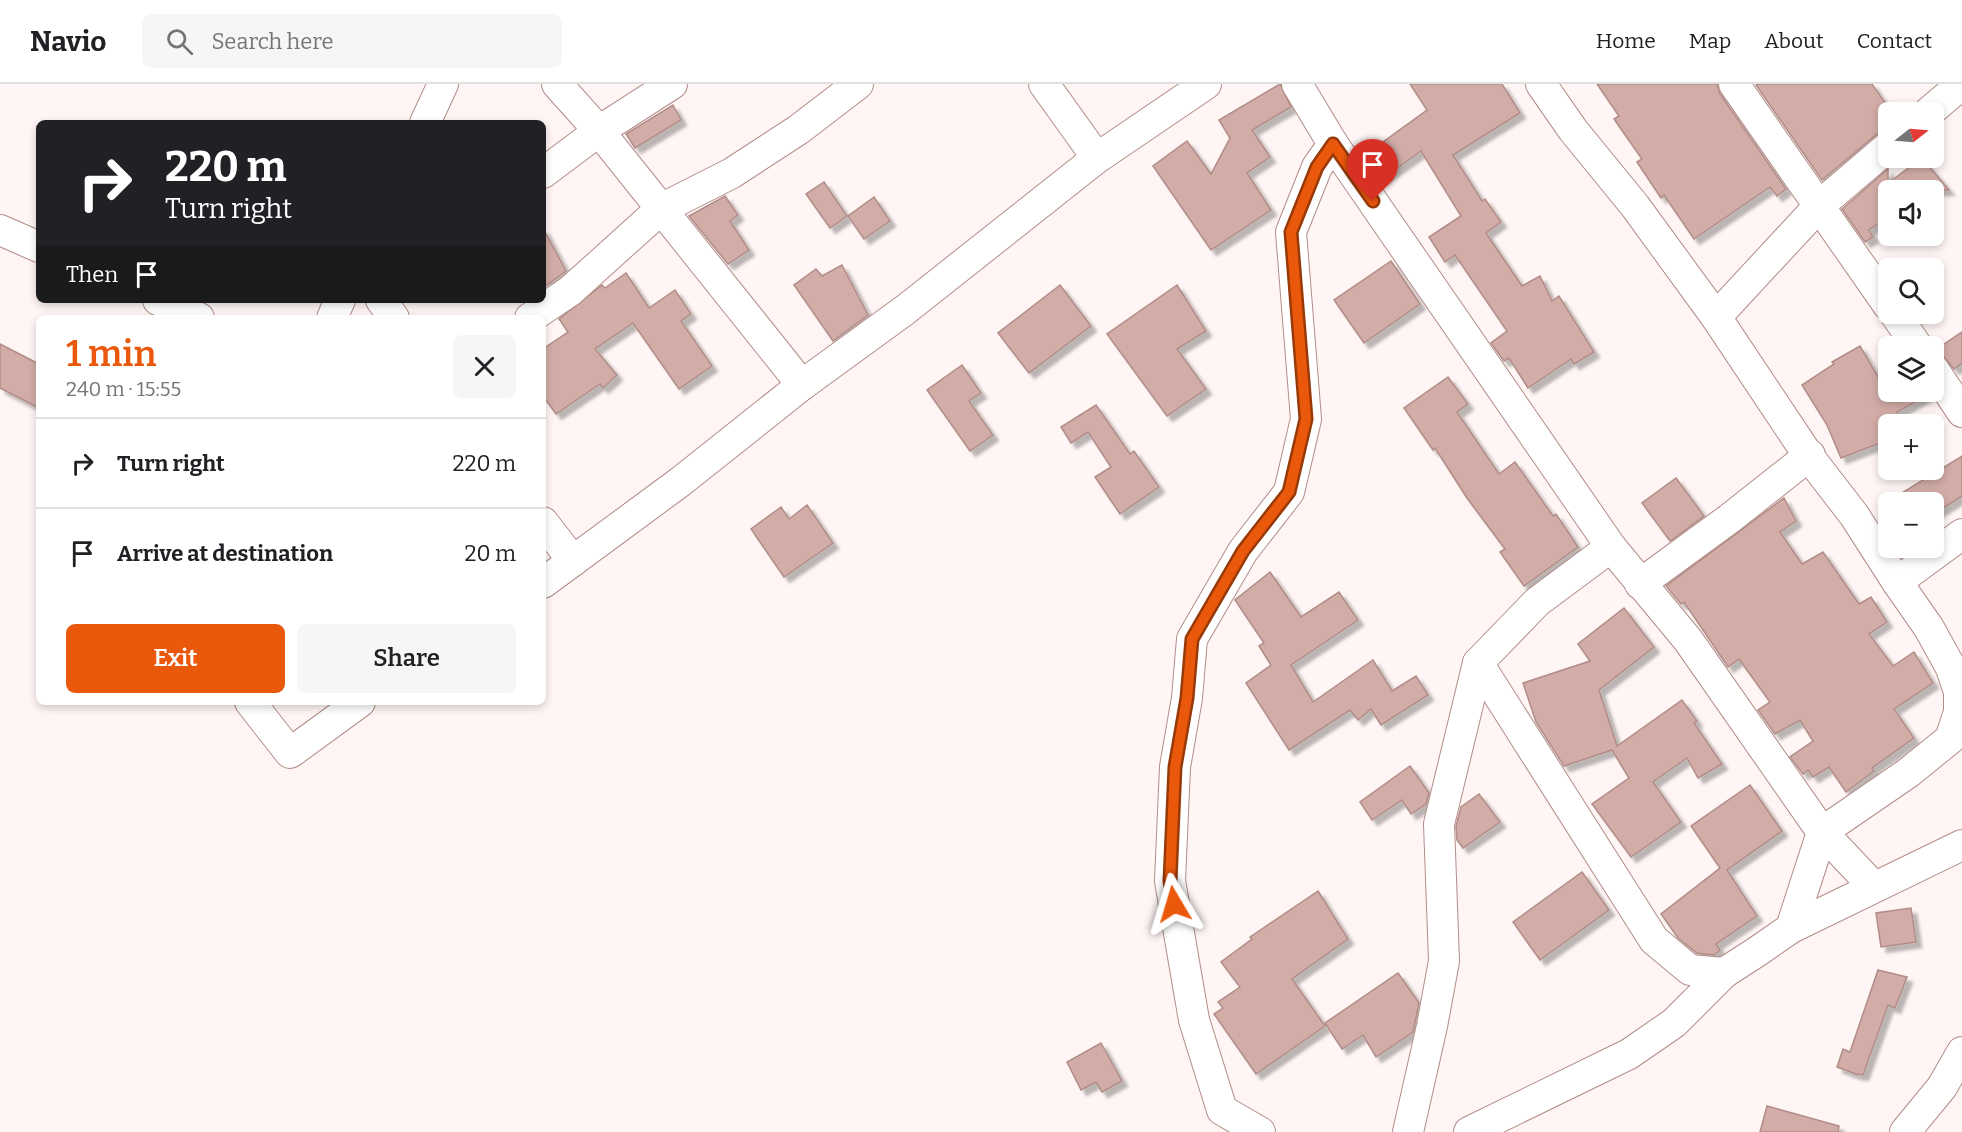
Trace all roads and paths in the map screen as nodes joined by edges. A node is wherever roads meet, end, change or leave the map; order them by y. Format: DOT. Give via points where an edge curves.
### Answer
graph roads {
  1 [pos="443,84"];
  2 [pos="557,84"];
  3 [pos="672,84"];
  4 [pos="858,84"];
  5 [pos="1044,84"];
  6 [pos="1206,84"];
  7 [pos="1297,84"];
  8 [pos="1541,84"];
  9 [pos="1734,84"];
  10 [pos="1962,84"];
  11 [pos="1941,102"];
  12 [pos="426,120"];
  13 [pos="599,131"];
  14 [pos="1333,144"];
  15 [pos="1878,156"];
  16 [pos="1097,158"];
  17 [pos="546,171"];
  18 [pos="1820,205"];
  19 [pos="660,209"];
  20 [pos="0,230"];
  21 [pos="36,246"];
  22 [pos="1878,289"];
  23 [pos="165,303"];
  24 [pos="192,315"];
  25 [pos="534,315"];
  26 [pos="1716,317"];
  27 [pos="802,385"];
  28 [pos="1944,385"];
  29 [pos="1962,412"];
  30 [pos="1810,455"];
  31 [pos="546,526"];
  32 [pos="1962,534"];
  33 [pos="1611,547"];
  34 [pos="573,561"];
  35 [pos="546,581"];
  36 [pos="1897,582"];
  37 [pos="1641,584"];
  38 [pos="1479,663"];
  39 [pos="252,705"];
  40 [pos="356,705"];
  41 [pos="1822,832"];
  42 [pos="1962,845"];
  43 [pos="1874,887"];
  44 [pos="1791,928"];
  45 [pos="1724,973"];
  46 [pos="1962,1052"];
  47 [pos="1260,1132"];
  48 [pos="1408,1132"];
  49 [pos="1469,1132"];
  50 [pos="1905,1132"];
  1 -- 12 [label="street"];
  2 -- 13 [label="street"];
  3 -- 13 [label="street"];
  4 -- 19 [label="street" via="732,173"];
  5 -- 16 [label="street"];
  6 -- 16 [label="street"];
  7 -- 14 [label="street"];
  8 -- 26 [label="street"];
  9 -- 18 [label="street"];
  10 -- 11 [label="street"];
  13 -- 17 [label="street"];
  13 -- 19 [label="street"];
  14 -- 33 [label="street"];
  14 -- 47 [label="street" via="1317,167 1291,232 1306,419 1289,492 1243,551 1192,639 1175,767 1170,881 1194,1020 1222,1110"];
  15 -- 18 [label="street"];
  16 -- 27 [label="street" via="905,310"];
  18 -- 22 [label="street"];
  18 -- 26 [label="street"];
  19 -- 25 [label="street" via="570,291"];
  19 -- 27 [label="street"];
  20 -- 21 [label="street"];
  23 -- 24 [label="street"];
  26 -- 30 [label="street"];
  27 -- 34 [label="street"];
  28 -- 29 [label="street"];
  30 -- 36 [label="street"];
  30 -- 37 [label="street"];
  31 -- 34 [label="street"];
  32 -- 36 [label="street"];
  33 -- 37 [label="street"];
  33 -- 38 [label="street" via="1537,602"];
  34 -- 35 [label="street"];
  36 -- 41 [label="street" via="1951,668 1959,692 1959,712 1950,739"];
  37 -- 41 [label="street" via="1688,640"];
  38 -- 45 [label="street" via="1654,940 1690,970"];
  38 -- 48 [label="street" via="1439,824 1443,961"];
  39 -- 40 [label="street" via="290,753"];
  41 -- 43 [label="street"];
  41 -- 44 [label="street"];
  42 -- 43 [label="street"];
  43 -- 44 [label="street"];
  44 -- 45 [label="street"];
  45 -- 49 [label="street" via="1674,1023 1629,1054"];
  46 -- 50 [label="street" via="1942,1087"];
}
